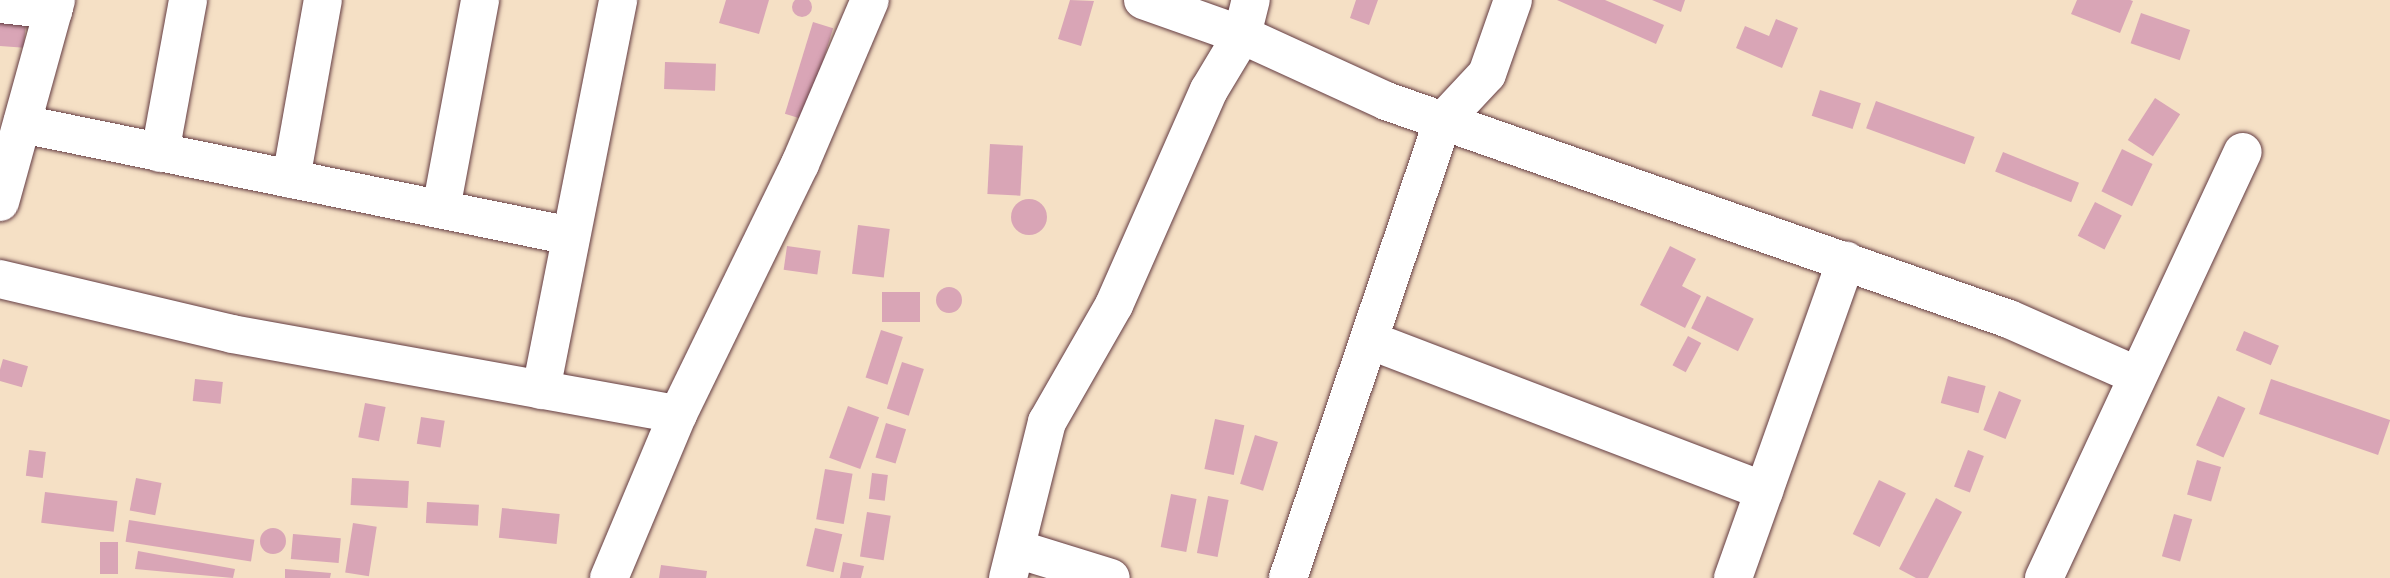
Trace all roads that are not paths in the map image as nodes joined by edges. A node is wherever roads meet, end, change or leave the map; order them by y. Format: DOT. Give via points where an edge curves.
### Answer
graph roads {
  1 [pos="187,0"];
  2 [pos="323,0"];
  3 [pos="480,0"];
  4 [pos="618,0"];
  5 [pos="870,0"];
  6 [pos="1143,0"];
  7 [pos="1513,0"];
  8 [pos="0,4"];
  9 [pos="55,5"];
  10 [pos="1246,18"];
  11 [pos="1443,121"];
  12 [pos="22,124"];
  13 [pos="2243,152"];
  14 [pos="160,153"];
  15 [pos="291,179"];
  16 [pos="0,202"];
  17 [pos="441,209"];
  18 [pos="572,236"];
  19 [pos="1846,261"];
  20 [pos="0,279"];
  21 [pos="1369,340"];
  22 [pos="2136,375"];
  23 [pos="541,390"];
  24 [pos="678,414"];
  25 [pos="1764,491"];
  26 [pos="1012,564"];
  27 [pos="609,578"];
  28 [pos="1111,578"];
  29 [pos="1288,578"];
  30 [pos="1732,578"];
  31 [pos="2045,578"];
  1 -- 14 [label="street"];
  2 -- 15 [label="street"];
  3 -- 17 [label="street"];
  4 -- 18 [label="street"];
  5 -- 24 [label="street" via="800,164"];
  6 -- 10 [label="street"];
  7 -- 11 [label="street" via="1487,74"];
  8 -- 9 [label="street"];
  9 -- 12 [label="street"];
  10 -- 11 [label="street"];
  10 -- 26 [label="street" via="1209,90 1114,305 1047,422"];
  11 -- 19 [label="street"];
  11 -- 21 [label="street"];
  12 -- 14 [label="street"];
  12 -- 16 [label="street"];
  13 -- 22 [label="street"];
  14 -- 15 [label="street"];
  15 -- 17 [label="street"];
  17 -- 18 [label="street"];
  18 -- 23 [label="street"];
  19 -- 22 [label="street" via="2009,320"];
  19 -- 25 [label="street"];
  20 -- 23 [label="street" via="232,334"];
  21 -- 25 [label="street"];
  21 -- 29 [label="street"];
  22 -- 31 [label="street"];
  23 -- 24 [label="street"];
  24 -- 27 [label="street"];
  25 -- 30 [label="street"];
  26 -- 28 [label="street"];
}
